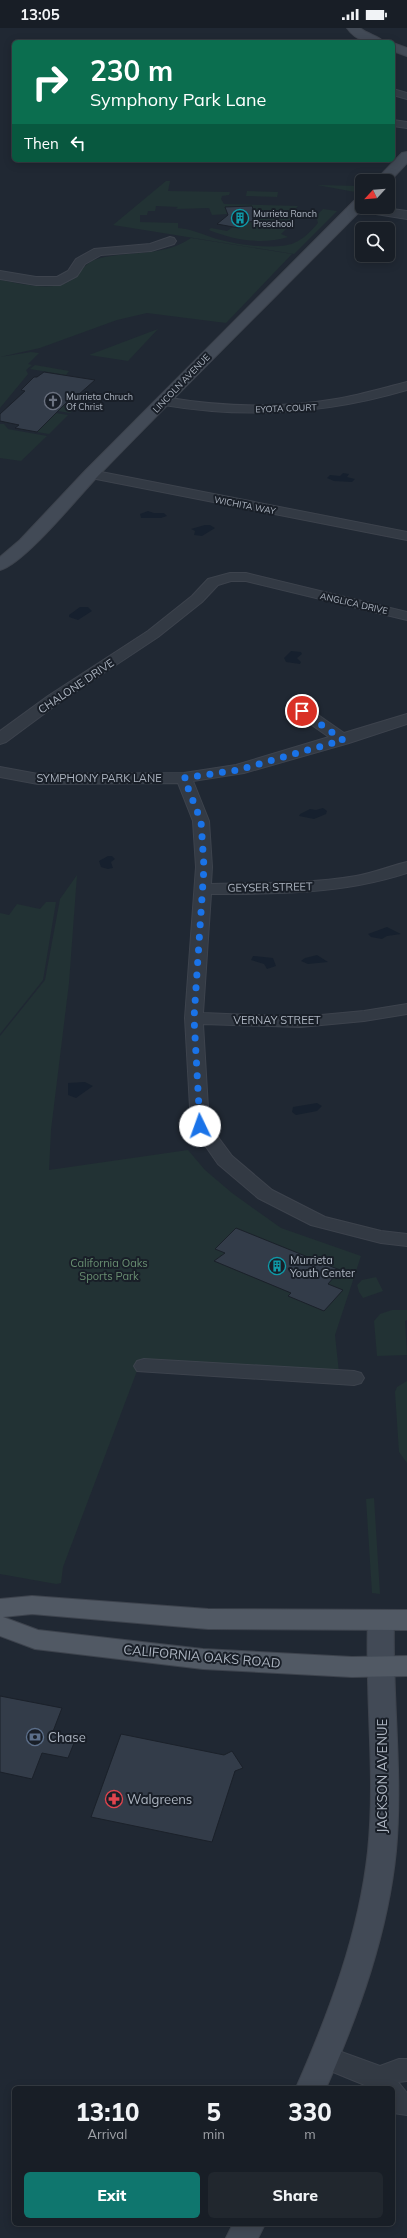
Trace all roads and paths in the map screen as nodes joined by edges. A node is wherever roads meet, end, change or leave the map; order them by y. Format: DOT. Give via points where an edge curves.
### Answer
graph roads {
  1 [pos="353,28"];
  2 [pos="372,40"];
  3 [pos="395,48"];
  4 [pos="407,52"];
  5 [pos="395,93"];
  6 [pos="407,96"];
  7 [pos="395,124"];
  8 [pos="407,125"];
  9 [pos="407,156"];
  10 [pos="389,174"];
  11 [pos="355,208"];
  12 [pos="395,213"];
  13 [pos="407,215"];
  14 [pos="170,241"];
  15 [pos="0,276"];
  16 [pos="407,386"];
  17 [pos="164,401"];
  18 [pos="91,474"];
  19 [pos="403,536"];
  20 [pos="0,565"];
  21 [pos="407,616"];
  22 [pos="153,634"];
  23 [pos="302,711"];
  24 [pos="407,719"];
  25 [pos="0,739"];
  26 [pos="343,740"];
  27 [pos="0,772"];
  28 [pos="184,778"];
  29 [pos="407,867"];
  30 [pos="202,888"];
  31 [pos="407,1009"];
  32 [pos="194,1018"];
  33 [pos="407,1240"];
  34 [pos="144,1366"];
  35 [pos="354,1378"];
  36 [pos="0,1608"];
  37 [pos="407,1620"];
  38 [pos="381,1621"];
  39 [pos="0,1626"];
  40 [pos="379,1666"];
  41 [pos="407,1666"];
  42 [pos="325,2058"];
  43 [pos="407,2070"];
  44 [pos="312,2086"];
  45 [pos="385,2086"];
  46 [pos="388,2086"];
  47 [pos="395,2097"];
  48 [pos="407,2104"];
  49 [pos="247,2226"];
  50 [pos="242,2238"];
  1 -- 2 [label="street"];
  3 -- 4 [label="street"];
  5 -- 6 [label="street"];
  7 -- 8 [label="street"];
  9 -- 10 [label="street"];
  11 -- 17 [label="street, LINCOLN AVENUE"];
  12 -- 13 [label="street"];
  14 -- 15 [label="street" via="151,247 98,252 80,262 73,273 60,281"];
  16 -- 17 [label="street, EYOTA COURT" via="318,408 217,409"];
  17 -- 18 [label="street, LINCOLN AVENUE"];
  18 -- 19 [label="street, WICHITA WAY"];
  18 -- 20 [label="street, LINCOLN AVENUE" via="26,544"];
  21 -- 22 [label="street, ANGLICA DRIVE" via="246,577 230,577 213,582 197,599"];
  22 -- 25 [label="street, CHALONE DRIVE" via="54,699"];
  23 -- 26 [label="street"];
  24 -- 26 [label="street, SYMPHONY PARK LANE"];
  26 -- 28 [label="street, SYMPHONY PARK LANE" via="238,770"];
  27 -- 28 [label="street, SYMPHONY PARK LANE" via="38,779"];
  28 -- 30 [label="street" via="201,821 204,867"];
  29 -- 30 [label="street, GEYSER STREET" via="386,875 310,888"];
  30 -- 32 [label="street"];
  31 -- 32 [label="street, VERNAY STREET" via="300,1022"];
  32 -- 33 [label="street" via="200,1126 225,1160 265,1194 318,1221 381,1237"];
  34 -- 35 [label="street"];
  36 -- 38 [label="main road" via="32,1605 208,1618"];
  37 -- 38 [label="main road"];
  38 -- 40 [label="street, JACKSON AVENUE"];
  39 -- 40 [label="main road, CALIFORNIA OAKS ROAD" via="35,1639 203,1659 352,1667"];
  40 -- 41 [label="main road, CALIFORNIA OAKS ROAD"];
  40 -- 42 [label="street, JACKSON AVENUE" via="384,1819 377,1887 364,1946"];
  42 -- 44 [label="street, JACKSON AVENUE"];
  42 -- 45 [label="street"];
  43 -- 46 [label="street" via="399,2070"];
  47 -- 48 [label="street" via="400,2104"];
  49 -- 50 [label="street"];
}
